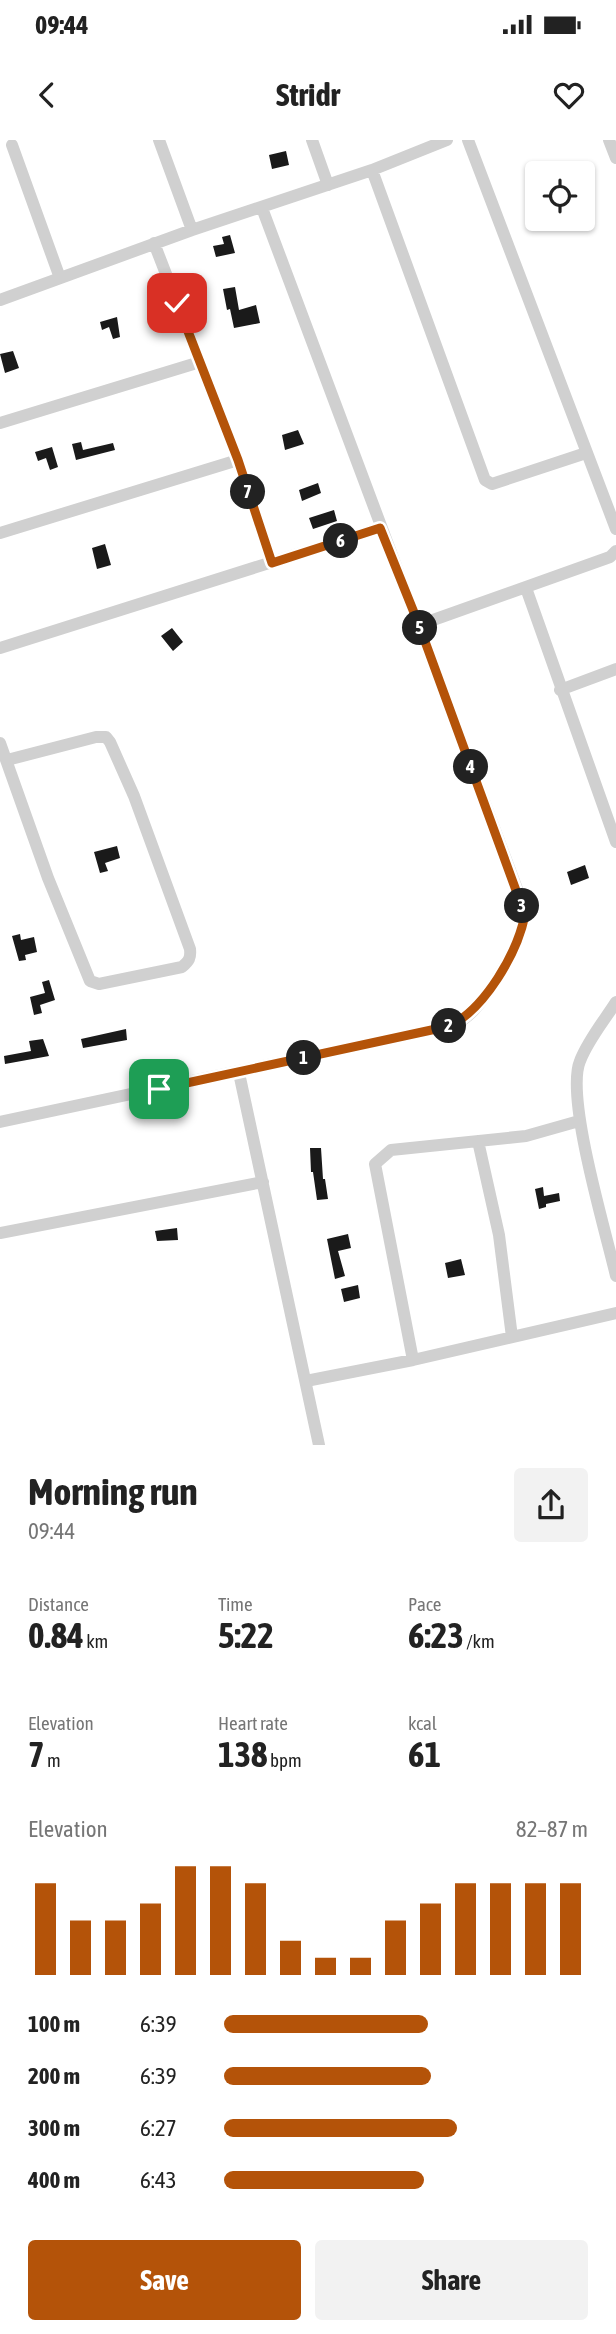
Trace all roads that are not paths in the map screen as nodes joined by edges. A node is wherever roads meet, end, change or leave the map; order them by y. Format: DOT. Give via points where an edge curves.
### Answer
graph roads {
  1 [pos="159,140"];
  2 [pos="312,140"];
  3 [pos="447,140"];
  4 [pos="468,140"];
  5 [pos="609,140"];
  6 [pos="12,145"];
  7 [pos="616,159"];
  8 [pos="372,170"];
  9 [pos="328,185"];
  10 [pos="262,208"];
  11 [pos="192,229"];
  12 [pos="154,243"];
  13 [pos="61,278"];
  14 [pos="0,300"];
  15 [pos="200,362"];
  16 [pos="0,423"];
  17 [pos="586,453"];
  18 [pos="238,460"];
  19 [pos="380,528"];
  20 [pos="616,529"];
  21 [pos="0,534"];
  22 [pos="616,551"];
  23 [pos="272,563"];
  24 [pos="526,588"];
  25 [pos="419,625"];
  26 [pos="0,648"];
  27 [pos="616,670"];
  28 [pos="560,690"];
  29 [pos="0,743"];
  30 [pos="6,760"];
  31 [pos="616,842"];
  32 [pos="616,1002"];
  33 [pos="239,1073"];
  34 [pos="579,1121"];
  35 [pos="0,1122"];
  36 [pos="478,1141"];
  37 [pos="262,1182"];
  38 [pos="0,1233"];
  39 [pos="616,1276"];
  40 [pos="616,1313"];
  41 [pos="512,1337"];
  42 [pos="413,1360"];
  43 [pos="306,1381"];
  44 [pos="319,1445"];
  1 -- 11 [label="street"];
  2 -- 9 [label="street"];
  3 -- 8 [label="street"];
  4 -- 17 [label="street"];
  5 -- 7 [label="street"];
  6 -- 13 [label="street"];
  8 -- 9 [label="street"];
  8 -- 17 [label="street" via="485,480 492,484"];
  9 -- 10 [label="street"];
  10 -- 11 [label="street"];
  10 -- 19 [label="street"];
  11 -- 12 [label="street"];
  12 -- 13 [label="street"];
  12 -- 15 [label="street"];
  13 -- 14 [label="street"];
  15 -- 16 [label="street"];
  15 -- 18 [label="street"];
  17 -- 20 [label="street"];
  18 -- 21 [label="street"];
  18 -- 23 [label="street"];
  19 -- 23 [label="street"];
  19 -- 25 [label="street"];
  22 -- 24 [label="street"];
  23 -- 26 [label="street"];
  24 -- 25 [label="street"];
  24 -- 28 [label="street"];
  25 -- 33 [label="street" via="520,897 525,915 522,927 480,1003 450,1026"];
  27 -- 28 [label="street"];
  28 -- 31 [label="street"];
  29 -- 30 [label="street"];
  30 -- 30 [label="street" via="96,737 110,741 190,949 187,963 99,984 90,981"];
  32 -- 34 [label="street" via="579,1063"];
  33 -- 35 [label="street"];
  33 -- 37 [label="street"];
  34 -- 36 [label="street" via="526,1136"];
  34 -- 39 [label="street"];
  36 -- 41 [label="street" via="499,1235"];
  36 -- 42 [label="street" via="391,1150 375,1164"];
  37 -- 38 [label="street"];
  37 -- 43 [label="street"];
  40 -- 41 [label="street"];
  41 -- 42 [label="street"];
  42 -- 43 [label="street"];
  43 -- 44 [label="street"];
}
